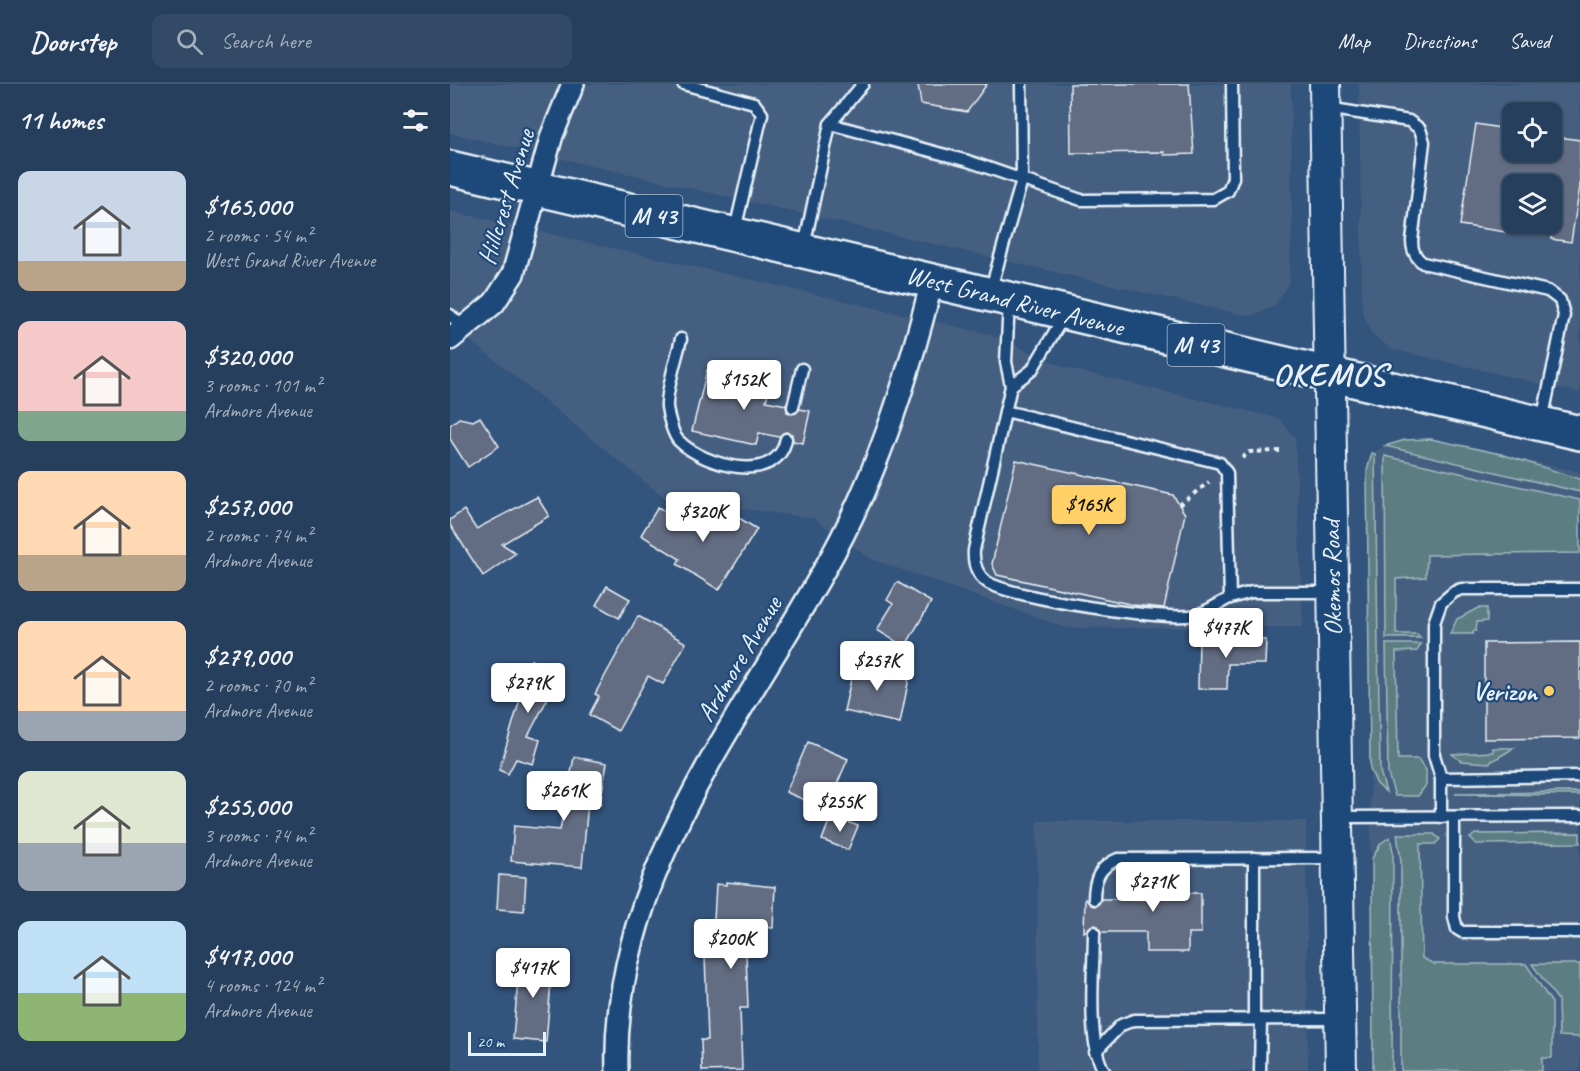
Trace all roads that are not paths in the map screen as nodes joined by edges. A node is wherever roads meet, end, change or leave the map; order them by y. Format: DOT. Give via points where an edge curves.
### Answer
graph roads {
  1 [pos="573,84"];
  2 [pos="683,84"];
  3 [pos="863,84"];
  4 [pos="1021,84"];
  5 [pos="1232,84"];
  6 [pos="1325,96"];
  7 [pos="830,124"];
  8 [pos="450,168"];
  9 [pos="1022,180"];
  10 [pos="537,188"];
  11 [pos="734,235"];
  12 [pos="803,250"];
  13 [pos="932,281"];
  14 [pos="999,297"];
  15 [pos="1065,313"];
  16 [pos="455,328"];
  17 [pos="681,339"];
  18 [pos="802,369"];
  19 [pos="1328,376"];
  20 [pos="1011,387"];
  21 [pos="793,407"];
  22 [pos="1005,411"];
  23 [pos="1541,424"];
  24 [pos="1580,433"];
  25 [pos="786,439"];
  26 [pos="1580,589"];
  27 [pos="1332,592"];
  28 [pos="1230,598"];
  29 [pos="1580,776"];
  30 [pos="1441,778"];
  31 [pos="1580,816"];
  32 [pos="1337,817"];
  33 [pos="1441,817"];
  34 [pos="1454,817"];
  35 [pos="1254,858"];
  36 [pos="1338,858"];
  37 [pos="1094,899"];
  38 [pos="1094,932"];
  39 [pos="1580,932"];
  40 [pos="1257,1019"];
  41 [pos="1340,1019"];
  42 [pos="1095,1052"];
  43 [pos="617,1071"];
  44 [pos="1104,1071"];
  45 [pos="1260,1071"];
  46 [pos="1341,1071"];
  1 -- 10 [label="street, Hillcrest Avenue" via="552,135"];
  2 -- 11 [label="lane" via="754,103 762,114"];
  3 -- 7 [label="lane"];
  4 -- 9 [label="lane"];
  5 -- 9 [label="lane" via="1233,178 1222,196 1081,200"];
  6 -- 19 [label="main road, Okemos Road"];
  6 -- 23 [label="lane" via="1409,121 1420,129 1424,142 1412,241 1418,259 1548,291 1560,300 1564,315"];
  7 -- 9 [label="lane" via="968,161"];
  7 -- 12 [label="lane"];
  8 -- 10 [label="main road, West Grand River Avenue / M 43"];
  9 -- 14 [label="lane"];
  10 -- 11 [label="main road, West Grand River Avenue / M 43"];
  10 -- 16 [label="street, Hillcrest Avenue" via="513,274 494,303"];
  11 -- 12 [label="main road, West Grand River Avenue / M 43"];
  12 -- 13 [label="main road, West Grand River Avenue / M 43"];
  13 -- 14 [label="main road, West Grand River Avenue / M 43"];
  13 -- 43 [label="street, Ardmore Avenue" via="888,431 850,522 824,572 708,762 662,859 638,927 627,975"];
  14 -- 15 [label="main road, West Grand River Avenue / M 43"];
  14 -- 20 [label="lane"];
  15 -- 19 [label="main road, West Grand River Avenue / M 43"];
  15 -- 20 [label="lane" via="1032,370"];
  17 -- 25 [label="lane" via="667,406 677,440 698,455 727,465 754,467 778,459"];
  18 -- 21 [label="lane"];
  19 -- 23 [label="main road, West Grand River Avenue / M 43"];
  19 -- 27 [label="main road, Okemos Road"];
  20 -- 22 [label="lane"];
  22 -- 28 [label="lane" via="1220,463 1227,472"];
  22 -- 28 [label="lane" via="974,550 975,567 985,581 1039,598 1141,615 1196,615"];
  23 -- 24 [label="main road, West Grand River Avenue / M 43"];
  26 -- 30 [label="lane" via="1461,589 1441,603 1434,634 1434,755"];
  27 -- 28 [label="lane" via="1252,592"];
  27 -- 32 [label="main road, Okemos Road"];
  29 -- 30 [label="lane"];
  30 -- 33 [label="lane"];
  31 -- 34 [label="lane"];
  32 -- 33 [label="lane"];
  32 -- 36 [label="main road, Okemos Road"];
  33 -- 34 [label="lane"];
  34 -- 39 [label="lane" via="1457,929"];
  35 -- 36 [label="lane"];
  35 -- 37 [label="lane" via="1119,859 1100,872"];
  35 -- 40 [label="lane"];
  36 -- 41 [label="main road, Okemos Road"];
  38 -- 42 [label="lane"];
  40 -- 41 [label="lane"];
  40 -- 42 [label="lane" via="1134,1020 1121,1025"];
  40 -- 45 [label="lane"];
  41 -- 46 [label="main road, Okemos Road"];
  42 -- 44 [label="lane"];
}
